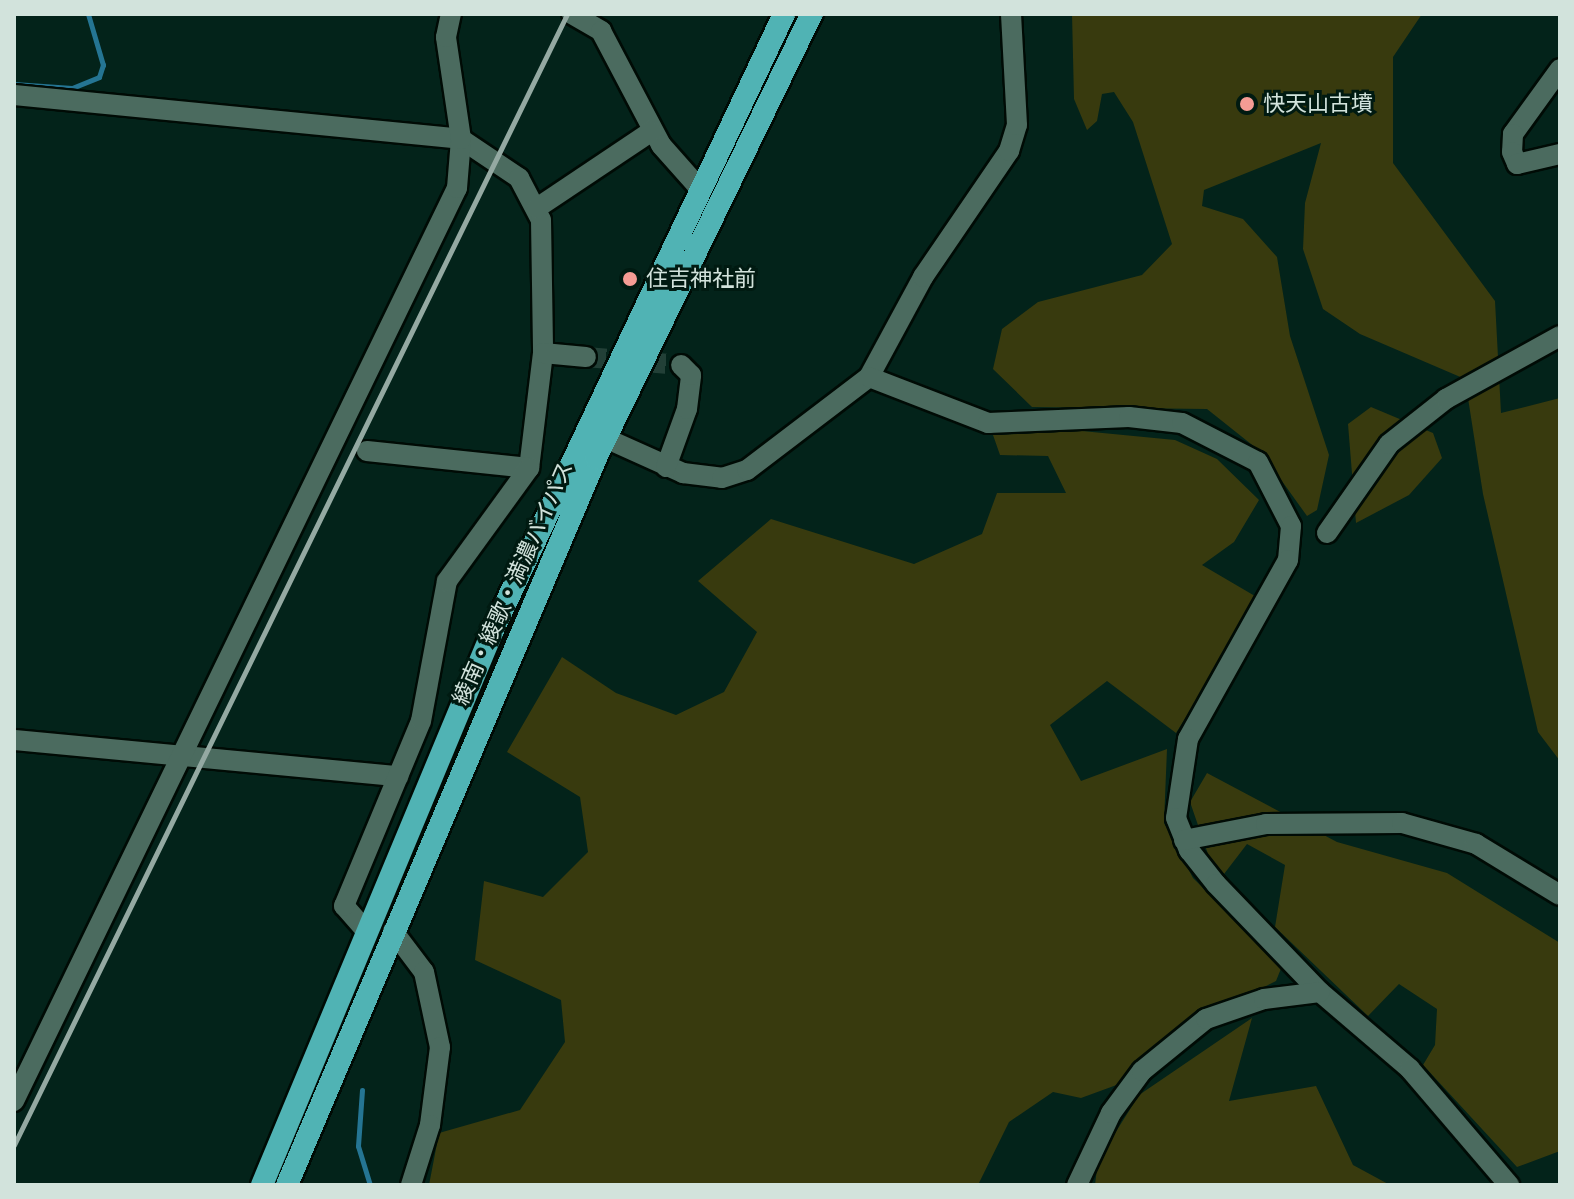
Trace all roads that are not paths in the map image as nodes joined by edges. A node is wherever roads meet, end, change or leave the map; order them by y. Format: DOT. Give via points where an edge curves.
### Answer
graph roads {
  1 [pos="451,14"];
  2 [pos="784,14"];
  3 [pos="812,14"];
  4 [pos="1011,14"];
  5 [pos="580,18"];
  6 [pos="1560,69"];
  7 [pos="14,95"];
  8 [pos="652,131"];
  9 [pos="461,139"];
  10 [pos="1560,154"];
  11 [pos="700,189"];
  12 [pos="537,208"];
  13 [pos="1560,336"];
  14 [pos="543,353"];
  15 [pos="586,357"];
  16 [pos="681,365"];
  17 [pos="869,377"];
  18 [pos="583,429"];
  19 [pos="606,438"];
  20 [pos="367,451"];
  21 [pos="666,467"];
  22 [pos="529,468"];
  23 [pos="1327,533"];
  24 [pos="14,740"];
  25 [pos="180,753"];
  26 [pos="398,776"];
  27 [pos="1184,840"];
  28 [pos="1560,895"];
  29 [pos="393,931"];
  30 [pos="367,932"];
  31 [pos="1320,992"];
  32 [pos="14,1101"];
  33 [pos="262,1185"];
  34 [pos="287,1185"];
  35 [pos="411,1185"];
  36 [pos="1077,1185"];
  37 [pos="1509,1185"];
  1 -- 9 [label="street" via="447,52"];
  2 -- 11 [label="highway, 綾南・綾歌・満濃バイパス"];
  3 -- 19 [label="highway, 綾南・綾歌・満濃バイパス"];
  4 -- 17 [label="street" via="1017,125 1009,151 923,277"];
  5 -- 8 [label="street" via="601,31"];
  6 -- 10 [label="street" via="1513,134 1512,152 1517,164"];
  7 -- 9 [label="street"];
  8 -- 11 [label="street"];
  8 -- 12 [label="street"];
  9 -- 12 [label="street" via="497,157"];
  9 -- 25 [label="street" via="457,188"];
  11 -- 18 [label="highway, 綾南・綾歌・満濃バイパス"];
  12 -- 14 [label="street"];
  13 -- 23 [label="street" via="1446,399 1389,444"];
  14 -- 15 [label="street"];
  14 -- 22 [label="street"];
  16 -- 21 [label="street" via="691,375 687,409"];
  17 -- 21 [label="street" via="737,475 701,478"];
  17 -- 27 [label="street" via="988,423 1129,417 1182,423 1258,462 1280,494 1291,526 1288,560 1188,739 1176,818"];
  18 -- 19 [label="street"];
  18 -- 30 [label="highway, 綾南・綾歌・満濃バイパス"];
  19 -- 21 [label="street"];
  19 -- 29 [label="highway, 綾南・綾歌・満濃バイパス"];
  20 -- 22 [label="street"];
  22 -- 26 [label="street" via="447,581 421,721"];
  24 -- 25 [label="street"];
  25 -- 26 [label="street"];
  25 -- 32 [label="street"];
  26 -- 30 [label="street" via="344,906"];
  27 -- 28 [label="street" via="1266,824 1402,823 1476,844"];
  27 -- 31 [label="street" via="1216,884"];
  29 -- 34 [label="highway, 綾南・綾歌・満濃バイパス"];
  29 -- 35 [label="street" via="424,972 440,1047 430,1125"];
  30 -- 33 [label="highway, 綾南・綾歌・満濃バイパス"];
  31 -- 36 [label="street" via="1264,999 1206,1019 1142,1071 1111,1113"];
  31 -- 37 [label="street" via="1410,1069"];
}
